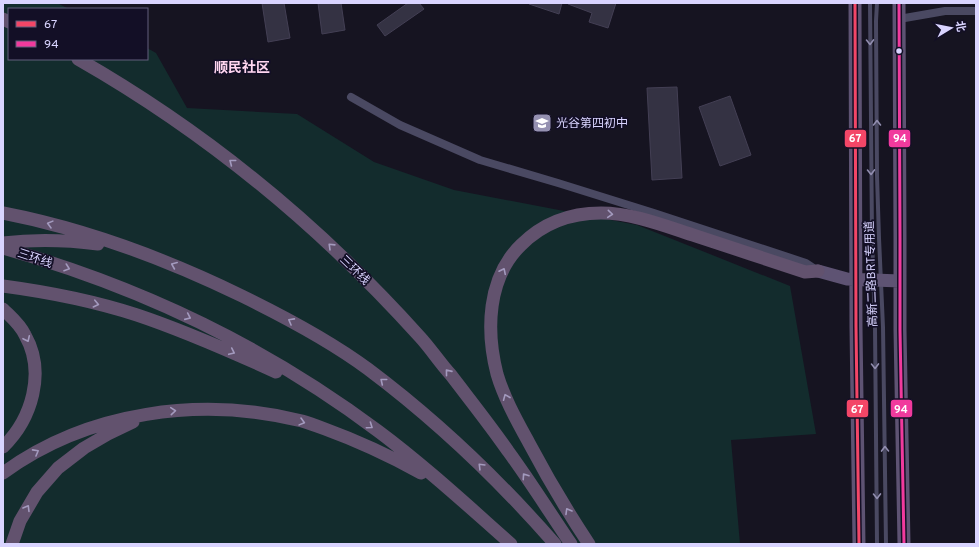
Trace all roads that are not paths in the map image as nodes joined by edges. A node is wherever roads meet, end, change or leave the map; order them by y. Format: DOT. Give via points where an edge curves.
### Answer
graph roads {
  1 [pos="855,3"];
  2 [pos="870,3"];
  3 [pos="877,3"];
  4 [pos="898,3"];
  5 [pos="976,11"];
  6 [pos="899,19"];
  7 [pos="80,60"];
  8 [pos="350,97"];
  9 [pos="3,214"];
  10 [pos="3,243"];
  11 [pos="3,248"];
  12 [pos="149,255"];
  13 [pos="818,271"];
  14 [pos="856,280"];
  15 [pos="877,280"];
  16 [pos="900,280"];
  17 [pos="3,286"];
  18 [pos="3,309"];
  19 [pos="338,403"];
  20 [pos="156,413"];
  21 [pos="3,448"];
  22 [pos="3,473"];
  23 [pos="449,489"];
  24 [pos="12,544"];
  25 [pos="512,544"];
  26 [pos="555,544"];
  27 [pos="571,544"];
  28 [pos="589,544"];
  29 [pos="860,544"];
  30 [pos="877,544"];
  31 [pos="886,544"];
  32 [pos="904,544"];
  1 -- 14 [label="main road"];
  2 -- 15 [label="lane, 高新二路BRT专用道, one-way" via="872,237"];
  15 -- 3 [label="lane, 高新二路BRT专用道, one-way"];
  4 -- 6 [label="main road"];
  5 -- 6 [label="street" via="945,11"];
  6 -- 16 [label="main road"];
  27 -- 7 [label="highway, 三环线, one-way" via="508,450 465,394 421,338 373,287 323,239 217,150 160,110"];
  8 -- 13 [label="street" via="400,125 480,160 646,210 806,263"];
  12 -- 9 [label="highway, one-way" via="28,218"];
  10 -- 12 [label="highway" via="45,240 79,242"];
  11 -- 19 [label="highway, 三环线, one-way" via="115,286 198,321 267,358"];
  26 -- 12 [label="highway, one-way" via="455,441 367,368 325,340 268,308"];
  13 -- 14 [label="main road" via="847,280"];
  28 -- 13 [label="highway, one-way" via="538,461 506,399 498,374 492,349 492,303 496,284 504,266 516,250 546,225 564,218 602,213 654,222 805,272"];
  14 -- 15 [label="main road"];
  14 -- 29 [label="main road"];
  15 -- 16 [label="main road"];
  15 -- 30 [label="lane, 高新二路BRT专用道, one-way"];
  31 -- 15 [label="lane, 高新二路BRT专用道, one-way" via="883,328"];
  16 -- 32 [label="main road"];
  17 -- 19 [label="highway, one-way" via="100,304 174,328 277,372"];
  18 -- 21 [label="highway, one-way" via="16,320 25,335 32,351 35,368 32,402 17,432"];
  19 -- 23 [label="highway, 三环线, one-way" via="378,431"];
  22 -- 20 [label="highway, one-way" via="64,437 101,424"];
  20 -- 23 [label="highway, one-way" via="225,410 262,413 303,421 369,446"];
  24 -- 20 [label="highway, one-way" via="20,521 37,492 58,468 108,434"];
  23 -- 25 [label="highway, 三环线"];
}
